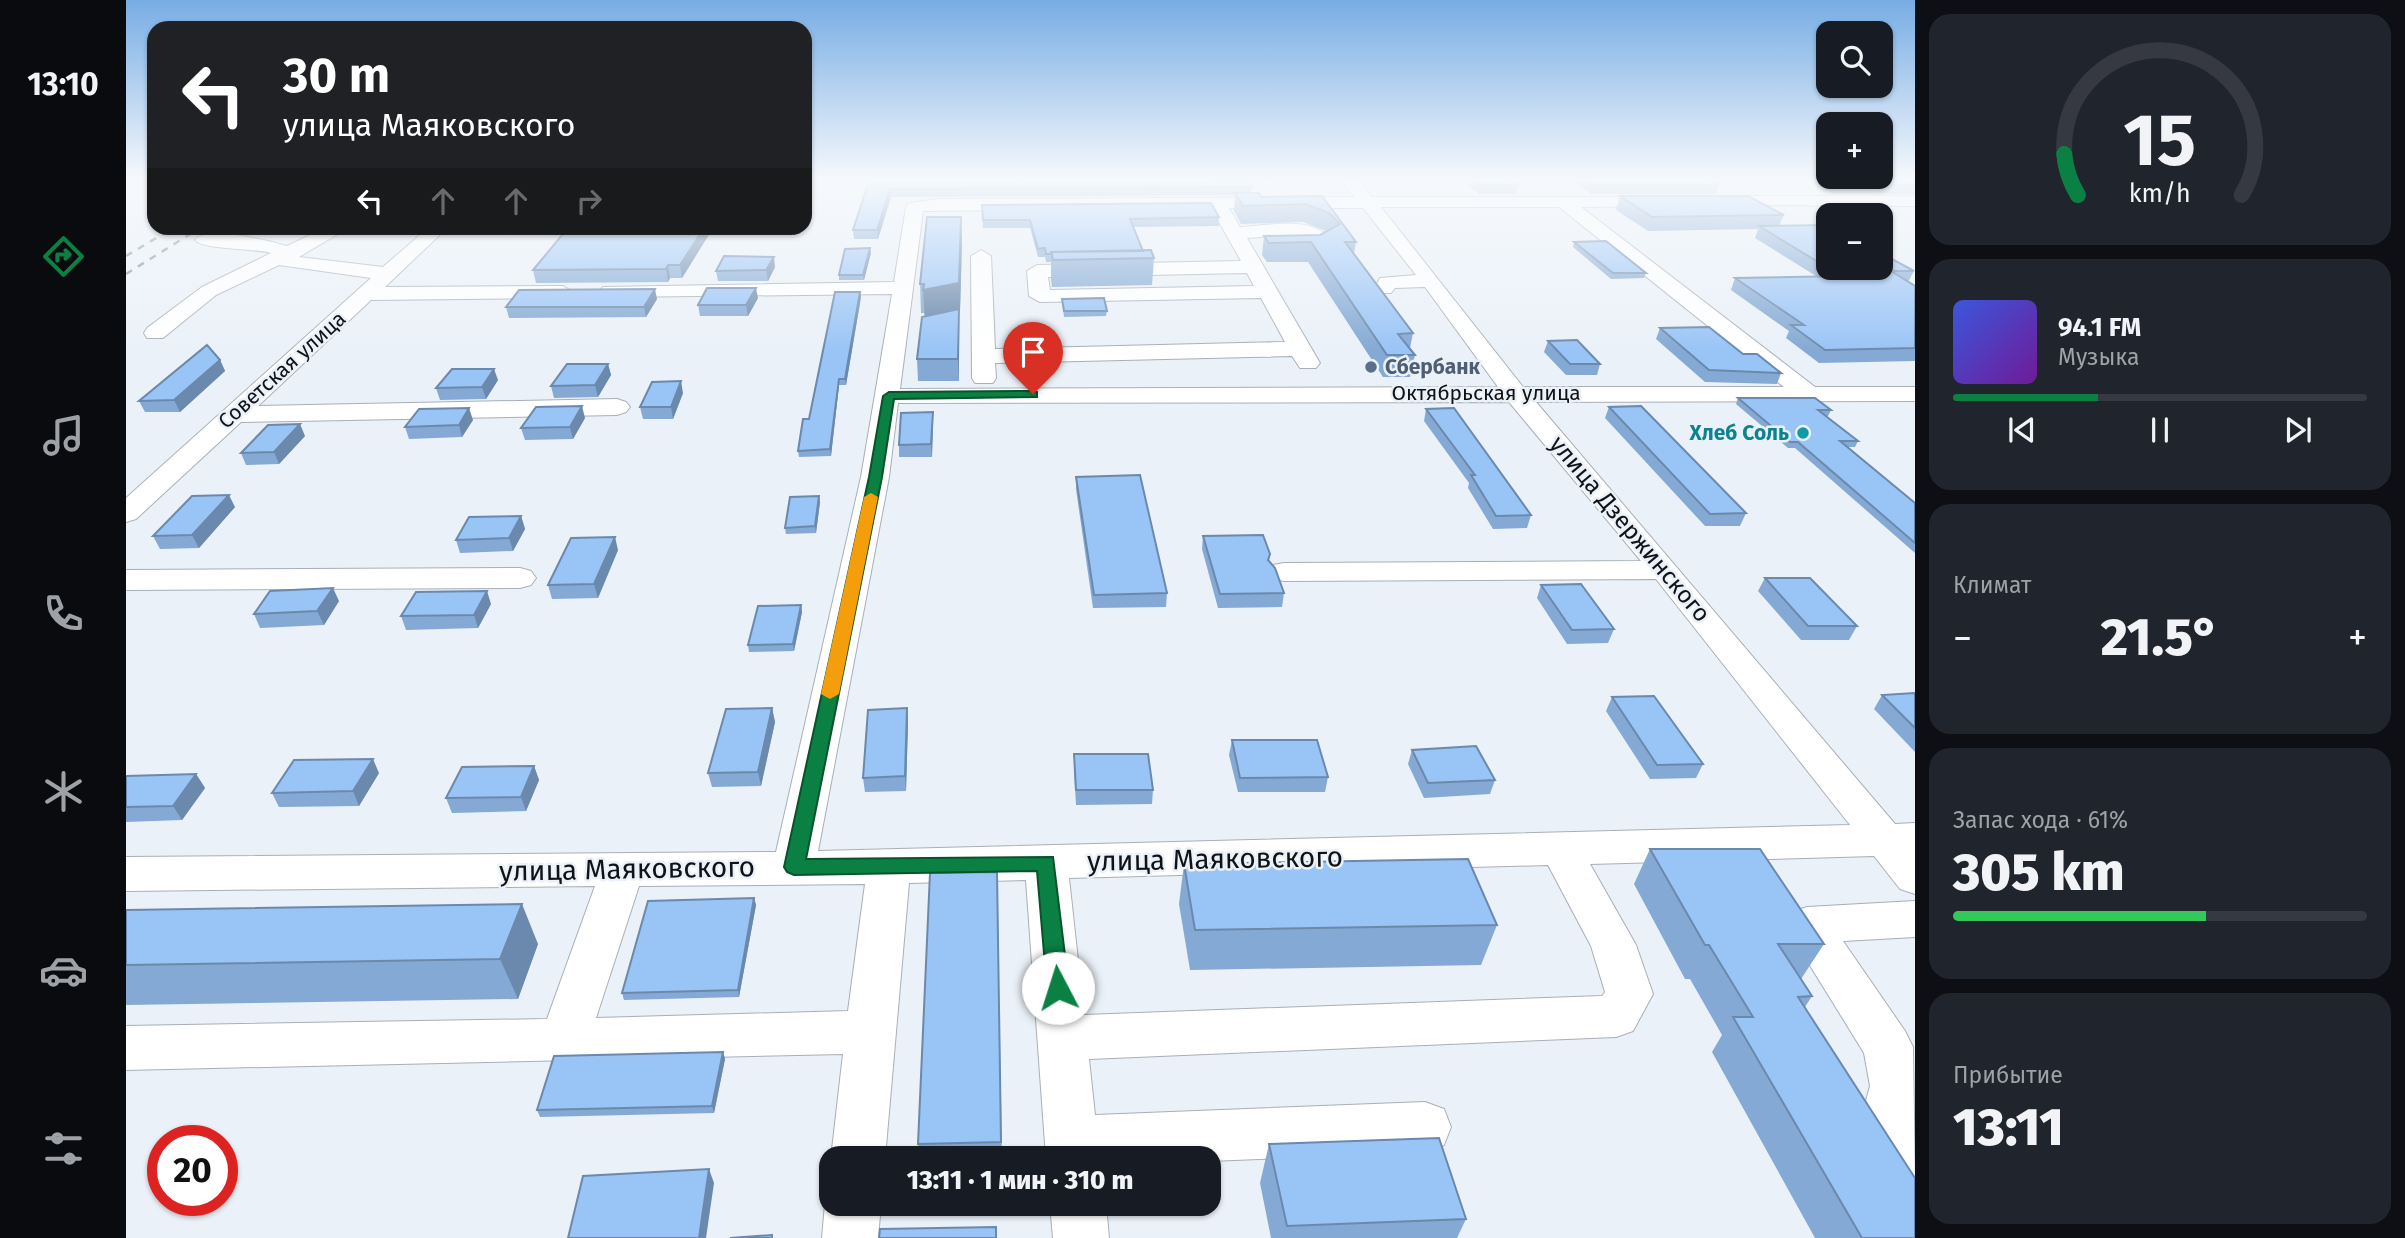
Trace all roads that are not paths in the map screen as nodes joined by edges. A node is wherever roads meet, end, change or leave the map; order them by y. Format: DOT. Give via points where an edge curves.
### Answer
graph roads {
  1 [pos="324,236"];
  2 [pos="430,236"];
  3 [pos="910,236"];
  4 [pos="1237,236"];
  5 [pos="1394,236"];
  6 [pos="1607,236"];
  7 [pos="204,240"];
  8 [pos="291,253"];
  9 [pos="981,256"];
  10 [pos="1254,267"];
  11 [pos="387,274"];
  12 [pos="1431,281"];
  13 [pos="901,288"];
  14 [pos="1384,289"];
  15 [pos="1267,292"];
  16 [pos="365,294"];
  17 [pos="983,315"];
  18 [pos="958,320"];
  19 [pos="155,333"];
  20 [pos="1298,349"];
  21 [pos="1143,353"];
  22 [pos="984,356"];
  23 [pos="1514,392"];
  24 [pos="1155,393"];
  25 [pos="1329,394"];
  26 [pos="1915,394"];
  27 [pos="984,395"];
  28 [pos="1810,395"];
  29 [pos="889,396"];
  30 [pos="617,407"];
  31 [pos="234,414"];
  32 [pos="126,513"];
  33 [pos="1665,570"];
  34 [pos="1284,572"];
  35 [pos="520,578"];
  36 [pos="126,580"];
  37 [pos="1899,839"];
  38 [pos="1561,850"];
  39 [pos="1046,863"];
  40 [pos="794,867"];
  41 [pos="889,867"];
  42 [pos="623,869"];
  43 [pos="126,874"];
  44 [pos="1915,877"];
  45 [pos="1915,919"];
  46 [pos="870,1032"];
  47 [pos="1063,1038"];
  48 [pos="564,1041"];
  49 [pos="126,1048"];
  50 [pos="1425,1126"];
  51 [pos="859,1146"];
  52 [pos="1073,1146"];
  53 [pos="1132,1146"];
  54 [pos="1915,1157"];
  55 [pos="852,1216"];
  56 [pos="1079,1216"];
  57 [pos="850,1238"];
  58 [pos="1081,1238"];
  1 -- 8 [label="street"];
  2 -- 11 [label="street, Советская улица"];
  3 -- 13 [label="street"];
  4 -- 10 [label="street"];
  5 -- 12 [label="street, улица Дзержинского"];
  6 -- 28 [label="street"];
  7 -- 8 [label="street" via="256,243"];
  8 -- 11 [label="street" via="288,262"];
  8 -- 19 [label="street" via="209,291"];
  9 -- 17 [label="street"];
  10 -- 15 [label="street"];
  10 -- 15 [label="street" via="1037,271 1040,296"];
  11 -- 16 [label="street, Советская улица"];
  12 -- 14 [label="street" via="1387,282"];
  12 -- 23 [label="street, улица Дзержинского"];
  13 -- 16 [label="street"];
  13 -- 29 [label="street" via="910,331"];
  15 -- 20 [label="street"];
  16 -- 31 [label="street, Советская улица"];
  17 -- 18 [label="street"];
  17 -- 22 [label="street"];
  20 -- 21 [label="street"];
  20 -- 25 [label="street"];
  21 -- 22 [label="street"];
  21 -- 24 [label="street"];
  22 -- 27 [label="street"];
  23 -- 25 [label="street, Октябрьская улица"];
  23 -- 28 [label="street, Октябрьская улица"];
  23 -- 33 [label="street, улица Дзержинского"];
  24 -- 25 [label="street, Октябрьская улица"];
  24 -- 27 [label="street, Октябрьская улица"];
  26 -- 28 [label="street, Октябрьская улица"];
  27 -- 29 [label="street, Октябрьская улица"];
  29 -- 40 [label="street"];
  30 -- 31 [label="street"];
  31 -- 32 [label="street, Советская улица"];
  33 -- 34 [label="street"];
  33 -- 37 [label="street, улица Дзержинского"];
  35 -- 36 [label="street"];
  37 -- 38 [label="street, улица Маяковского"];
  37 -- 44 [label="street, улица Дзержинского"];
  38 -- 39 [label="street, улица Маяковского"];
  38 -- 47 [label="street" via="1613,946 1629,994 1616,1016"];
  39 -- 41 [label="street, улица Маяковского"];
  39 -- 47 [label="street"];
  40 -- 41 [label="street, улица Маяковского"];
  40 -- 42 [label="street, улица Маяковского"];
  41 -- 46 [label="street"];
  42 -- 43 [label="street, улица Маяковского"];
  42 -- 48 [label="street"];
  45 -- 54 [label="street" via="1807,925 1888,1047 1895,1086 1888,1116"];
  46 -- 48 [label="street"];
  46 -- 51 [label="street"];
  47 -- 52 [label="street"];
  48 -- 49 [label="street"];
  50 -- 53 [label="street"];
  55 -- 57 [label="street"];
  56 -- 58 [label="street"];
}
